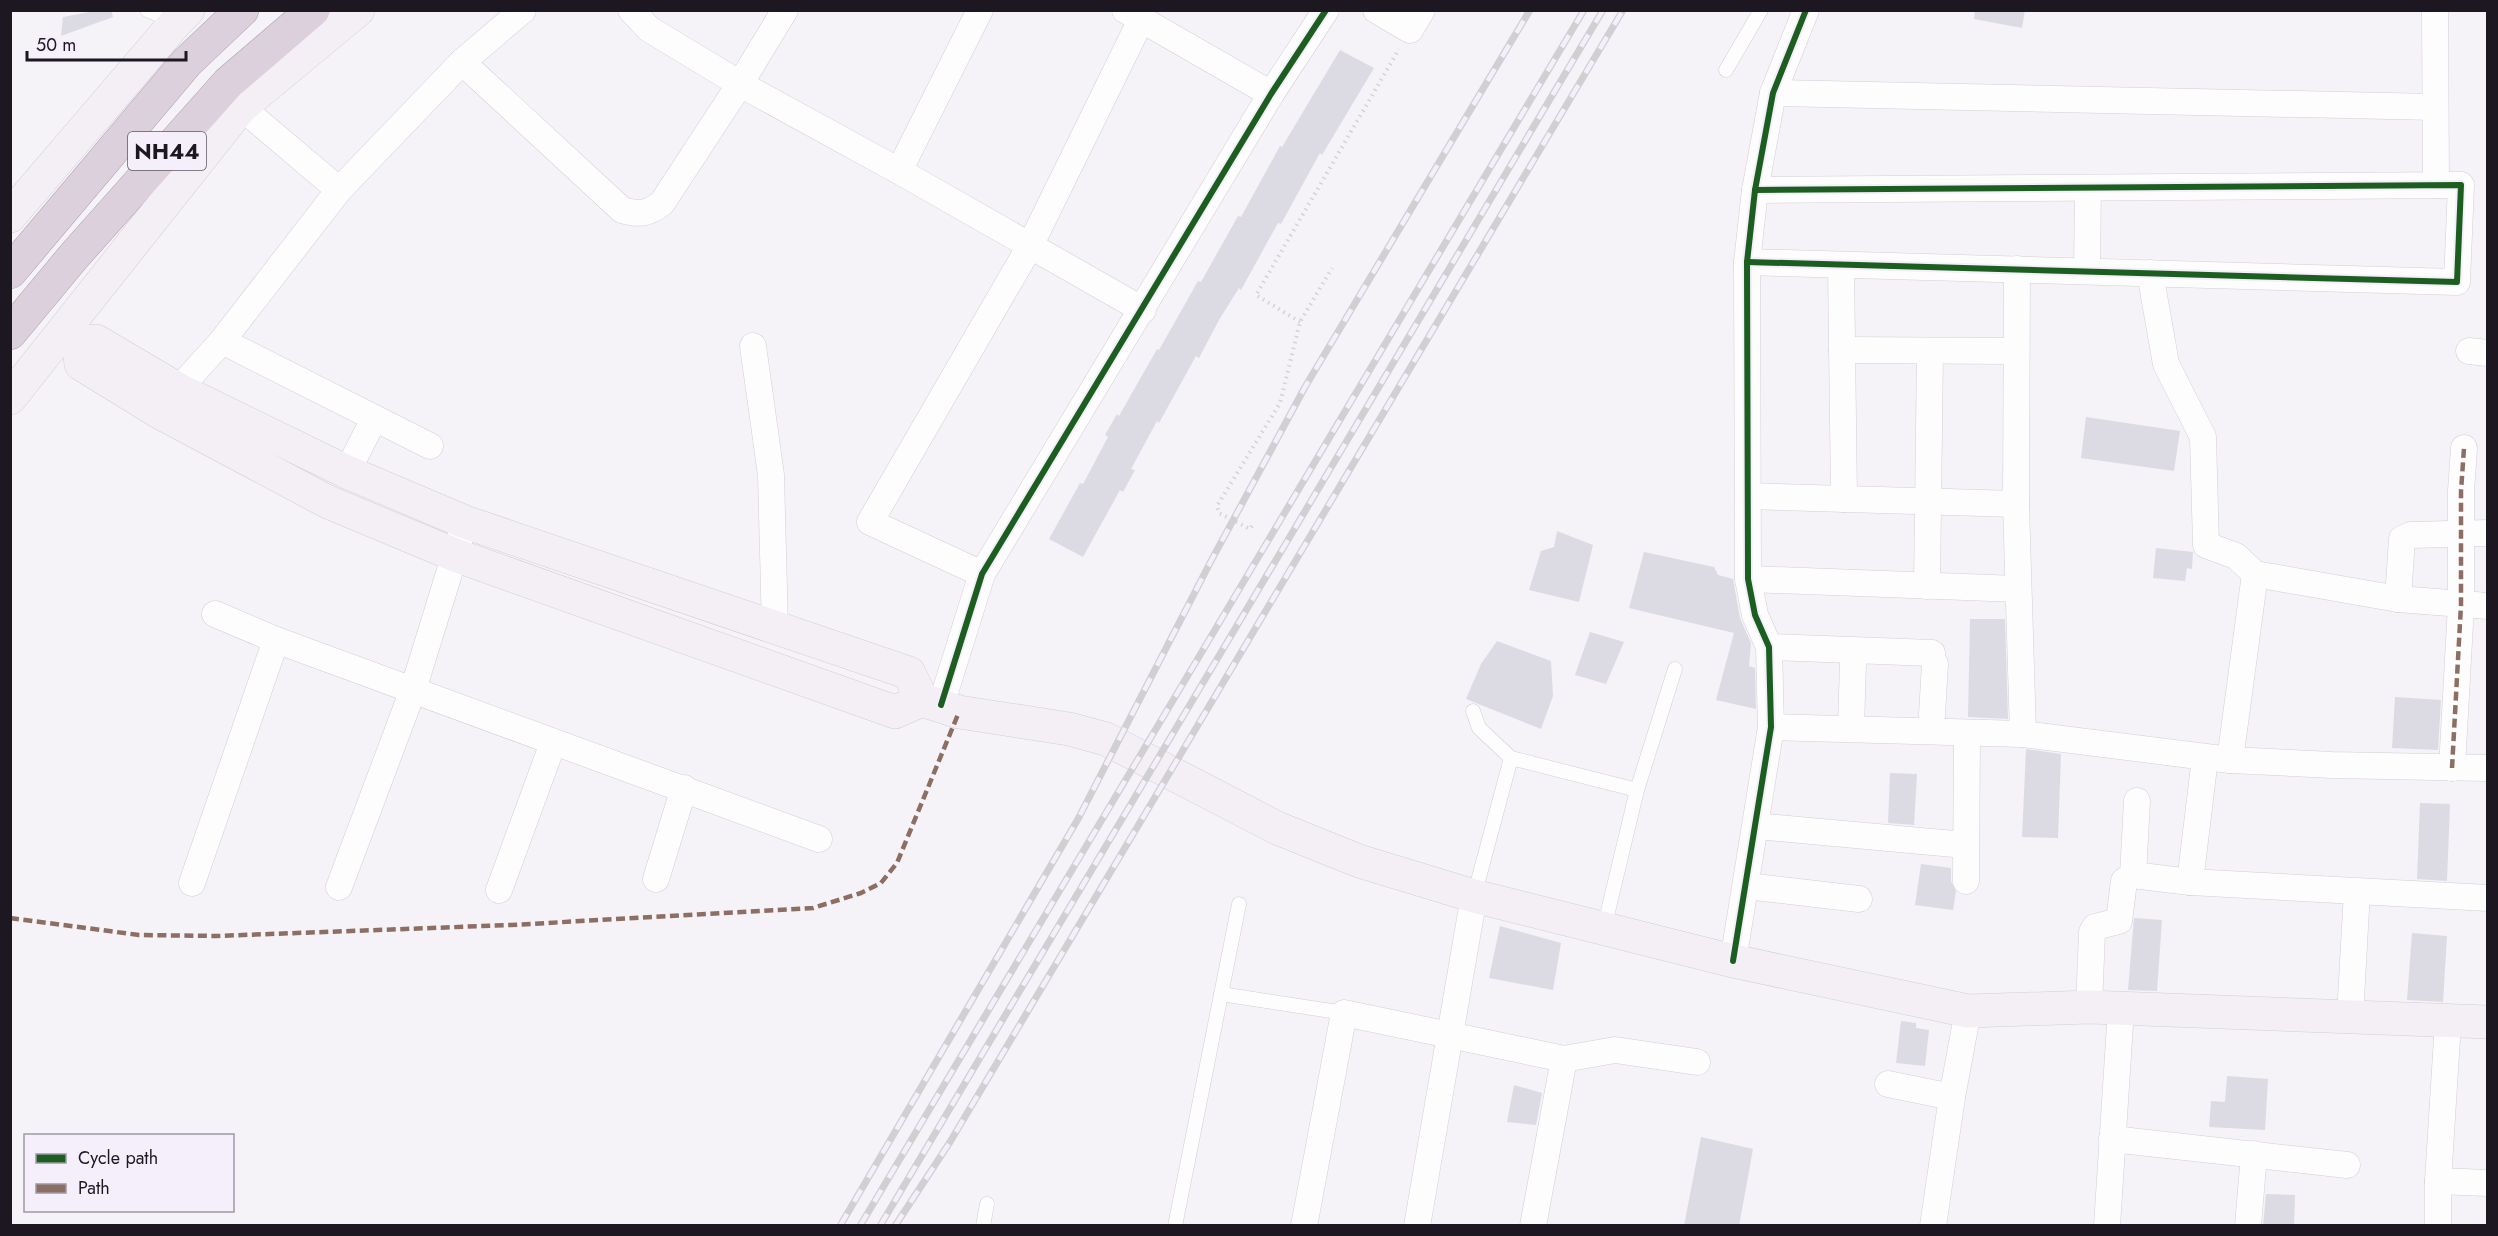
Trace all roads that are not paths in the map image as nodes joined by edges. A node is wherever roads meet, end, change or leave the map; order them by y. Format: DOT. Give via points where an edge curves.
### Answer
graph roads {
  1 [pos="242,10"];
  2 [pos="313,10"];
  3 [pos="523,10"];
  4 [pos="631,10"];
  5 [pos="785,10"];
  6 [pos="980,10"];
  7 [pos="1326,10"];
  8 [pos="1376,10"];
  9 [pos="1761,10"];
  10 [pos="1806,10"];
  11 [pos="2435,10"];
  12 [pos="171,14"];
  13 [pos="348,14"];
  14 [pos="1133,15"];
  15 [pos="1416,20"];
  16 [pos="462,62"];
  17 [pos="1726,70"];
  18 [pos="740,84"];
  19 [pos="1773,93"];
  20 [pos="1271,94"];
  21 [pos="241,107"];
  22 [pos="2435,107"];
  23 [pos="899,171"];
  24 [pos="2436,185"];
  25 [pos="2088,189"];
  26 [pos="339,190"];
  27 [pos="1755,190"];
  28 [pos="10,216"];
  29 [pos="1030,246"];
  30 [pos="1747,262"];
  31 [pos="1841,265"];
  32 [pos="2017,269"];
  33 [pos="2087,270"];
  34 [pos="10,272"];
  35 [pos="2150,273"];
  36 [pos="1143,310"];
  37 [pos="10,333"];
  38 [pos="71,337"];
  39 [pos="222,341"];
  40 [pos="753,346"];
  41 [pos="1842,350"];
  42 [pos="1930,351"];
  43 [pos="2015,351"];
  44 [pos="10,398"];
  45 [pos="169,401"];
  46 [pos="374,419"];
  47 [pos="430,446"];
  48 [pos="2464,448"];
  49 [pos="347,472"];
  50 [pos="1748,496"];
  51 [pos="1844,499"];
  52 [pos="1928,501"];
  53 [pos="2016,504"];
  54 [pos="465,522"];
  55 [pos="2460,534"];
  56 [pos="2487,534"];
  57 [pos="455,555"];
  58 [pos="982,574"];
  59 [pos="2255,574"];
  60 [pos="1748,579"];
  61 [pos="1927,586"];
  62 [pos="2018,589"];
  63 [pos="2398,599"];
  64 [pos="2461,605"];
  65 [pos="2487,606"];
  66 [pos="215,614"];
  67 [pos="775,628"];
  68 [pos="276,640"];
  69 [pos="1769,648"];
  70 [pos="1853,662"];
  71 [pos="1675,669"];
  72 [pos="413,690"];
  73 [pos="932,703"];
  74 [pos="1473,711"];
  75 [pos="1771,727"];
  76 [pos="1851,728"];
  77 [pos="1932,731"];
  78 [pos="1967,733"];
  79 [pos="2023,734"];
  80 [pos="553,743"];
  81 [pos="1511,758"];
  82 [pos="2217,759"];
  83 [pos="2452,768"];
  84 [pos="2487,768"];
  85 [pos="684,788"];
  86 [pos="1637,790"];
  87 [pos="2137,801"];
  88 [pos="1756,826"];
  89 [pos="819,839"];
  90 [pos="1965,845"];
  91 [pos="2133,875"];
  92 [pos="656,879"];
  93 [pos="1966,881"];
  94 [pos="192,882"];
  95 [pos="2190,882"];
  96 [pos="1746,886"];
  97 [pos="339,887"];
  98 [pos="499,890"];
  99 [pos="2357,892"];
  100 [pos="1474,896"];
  101 [pos="2487,898"];
  102 [pos="1859,899"];
  103 [pos="1239,904"];
  104 [pos="1604,929"];
  105 [pos="1733,961"];
  106 [pos="1221,994"];
  107 [pos="2089,1007"];
  108 [pos="2121,1009"];
  109 [pos="1968,1011"];
  110 [pos="1344,1013"];
  111 [pos="2350,1016"];
  112 [pos="2448,1022"];
  113 [pos="2487,1022"];
  114 [pos="1451,1034"];
  115 [pos="1564,1059"];
  116 [pos="1697,1062"];
  117 [pos="1888,1084"];
  118 [pos="1952,1097"];
  119 [pos="2112,1139"];
  120 [pos="2254,1154"];
  121 [pos="2348,1165"];
  122 [pos="2438,1181"];
  123 [pos="2487,1183"];
  124 [pos="987,1204"];
  125 [pos="983,1226"];
  126 [pos="1175,1226"];
  127 [pos="1305,1226"];
  128 [pos="1417,1226"];
  129 [pos="1533,1226"];
  130 [pos="1933,1226"];
  131 [pos="2107,1226"];
  132 [pos="2248,1226"];
  133 [pos="2438,1226"];
  1 -- 34 [label="highway, NH44" via="187,62"];
  2 -- 37 [label="highway, NH44" via="228,83"];
  3 -- 16 [label="street"];
  4 -- 18 [label="street" via="649,29"];
  5 -- 18 [label="street"];
  6 -- 23 [label="street"];
  7 -- 20 [label="street"];
  8 -- 15 [label="street"];
  9 -- 17 [label="lane"];
  10 -- 19 [label="street"];
  11 -- 22 [label="street"];
  12 -- 28 [label="main road"];
  13 -- 21 [label="main road"];
  14 -- 20 [label="street"];
  14 -- 29 [label="street"];
  16 -- 18 [label="street" via="622,210 634,214 650,212 662,203"];
  16 -- 26 [label="street"];
  18 -- 23 [label="street"];
  19 -- 22 [label="street"];
  19 -- 27 [label="street"];
  20 -- 36 [label="street"];
  21 -- 26 [label="street"];
  21 -- 38 [label="main road"];
  22 -- 24 [label="street"];
  23 -- 29 [label="street"];
  24 -- 25 [label="street"];
  24 -- 35 [label="street" via="2461,185 2457,282"];
  25 -- 27 [label="street"];
  25 -- 33 [label="street"];
  26 -- 39 [label="street"];
  27 -- 30 [label="street"];
  29 -- 36 [label="street"];
  29 -- 58 [label="street" via="870,522"];
  30 -- 31 [label="street"];
  30 -- 50 [label="street"];
  31 -- 32 [label="street"];
  31 -- 41 [label="street"];
  32 -- 33 [label="street"];
  32 -- 43 [label="street"];
  33 -- 35 [label="street"];
  35 -- 59 [label="street" via="2166,364 2203,437 2205,545 2236,556"];
  36 -- 58 [label="street"];
  38 -- 44 [label="main road"];
  38 -- 45 [label="main road" via="96,341"];
  39 -- 45 [label="street"];
  39 -- 46 [label="street"];
  40 -- 67 [label="street" via="771,475"];
  41 -- 42 [label="street"];
  41 -- 51 [label="street"];
  42 -- 43 [label="street"];
  42 -- 52 [label="street"];
  43 -- 53 [label="street"];
  45 -- 49 [label="main road"];
  45 -- 57 [label="main road" via="328,502"];
  46 -- 47 [label="street"];
  46 -- 49 [label="street"];
  48 -- 55 [label="street"];
  49 -- 54 [label="main road"];
  50 -- 51 [label="street"];
  50 -- 60 [label="street"];
  51 -- 52 [label="street"];
  52 -- 53 [label="street"];
  52 -- 61 [label="street"];
  53 -- 62 [label="street"];
  54 -- 57 [label="street"];
  54 -- 67 [label="main road"];
  55 -- 56 [label="street"];
  55 -- 63 [label="street" via="2411,535 2402,539"];
  55 -- 64 [label="street"];
  57 -- 72 [label="street"];
  57 -- 73 [label="main road" via="895,712"];
  58 -- 73 [label="street"];
  59 -- 63 [label="street"];
  59 -- 82 [label="street"];
  60 -- 61 [label="street"];
  60 -- 69 [label="street" via="1755,615"];
  61 -- 62 [label="street"];
  62 -- 79 [label="street"];
  63 -- 64 [label="street"];
  64 -- 65 [label="street"];
  64 -- 83 [label="street"];
  66 -- 68 [label="street"];
  67 -- 73 [label="main road" via="909,673"];
  68 -- 72 [label="street"];
  68 -- 94 [label="street"];
  69 -- 75 [label="street"];
  69 -- 77 [label="street" via="1934,658"];
  70 -- 76 [label="street"];
  71 -- 86 [label="lane"];
  72 -- 80 [label="street"];
  72 -- 97 [label="street"];
  73 -- 100 [label="main road" via="959,712 1069,729 1106,739 1277,828 1359,861"];
  74 -- 81 [label="lane" via="1479,728"];
  75 -- 76 [label="street"];
  75 -- 88 [label="street"];
  76 -- 77 [label="street"];
  77 -- 78 [label="street"];
  78 -- 79 [label="street"];
  78 -- 90 [label="street"];
  79 -- 82 [label="street"];
  80 -- 85 [label="street"];
  80 -- 98 [label="street"];
  81 -- 86 [label="lane"];
  81 -- 100 [label="lane"];
  82 -- 83 [label="street"];
  82 -- 95 [label="street"];
  83 -- 84 [label="street"];
  85 -- 89 [label="street"];
  85 -- 92 [label="street"];
  86 -- 104 [label="lane"];
  87 -- 91 [label="street"];
  88 -- 90 [label="street"];
  88 -- 96 [label="street"];
  90 -- 93 [label="street"];
  91 -- 95 [label="street"];
  91 -- 107 [label="street" via="2124,881 2119,921 2095,927 2092,932"];
  95 -- 99 [label="street"];
  96 -- 102 [label="street"];
  96 -- 105 [label="street"];
  99 -- 101 [label="street"];
  99 -- 111 [label="street"];
  100 -- 104 [label="main road"];
  100 -- 114 [label="street"];
  103 -- 106 [label="lane"];
  104 -- 105 [label="main road"];
  105 -- 109 [label="main road"];
  106 -- 110 [label="lane"];
  106 -- 126 [label="lane"];
  107 -- 108 [label="main road"];
  107 -- 109 [label="main road"];
  108 -- 111 [label="main road"];
  108 -- 119 [label="street"];
  109 -- 118 [label="street"];
  110 -- 114 [label="street"];
  110 -- 127 [label="street"];
  111 -- 112 [label="main road"];
  112 -- 113 [label="main road"];
  112 -- 122 [label="street"];
  114 -- 115 [label="street"];
  114 -- 128 [label="street"];
  115 -- 116 [label="street" via="1615,1050"];
  115 -- 129 [label="street"];
  117 -- 118 [label="street"];
  118 -- 130 [label="street"];
  119 -- 120 [label="street"];
  119 -- 131 [label="street"];
  120 -- 121 [label="street"];
  120 -- 132 [label="street"];
  122 -- 123 [label="street"];
  122 -- 133 [label="street"];
  124 -- 125 [label="lane"];
}
